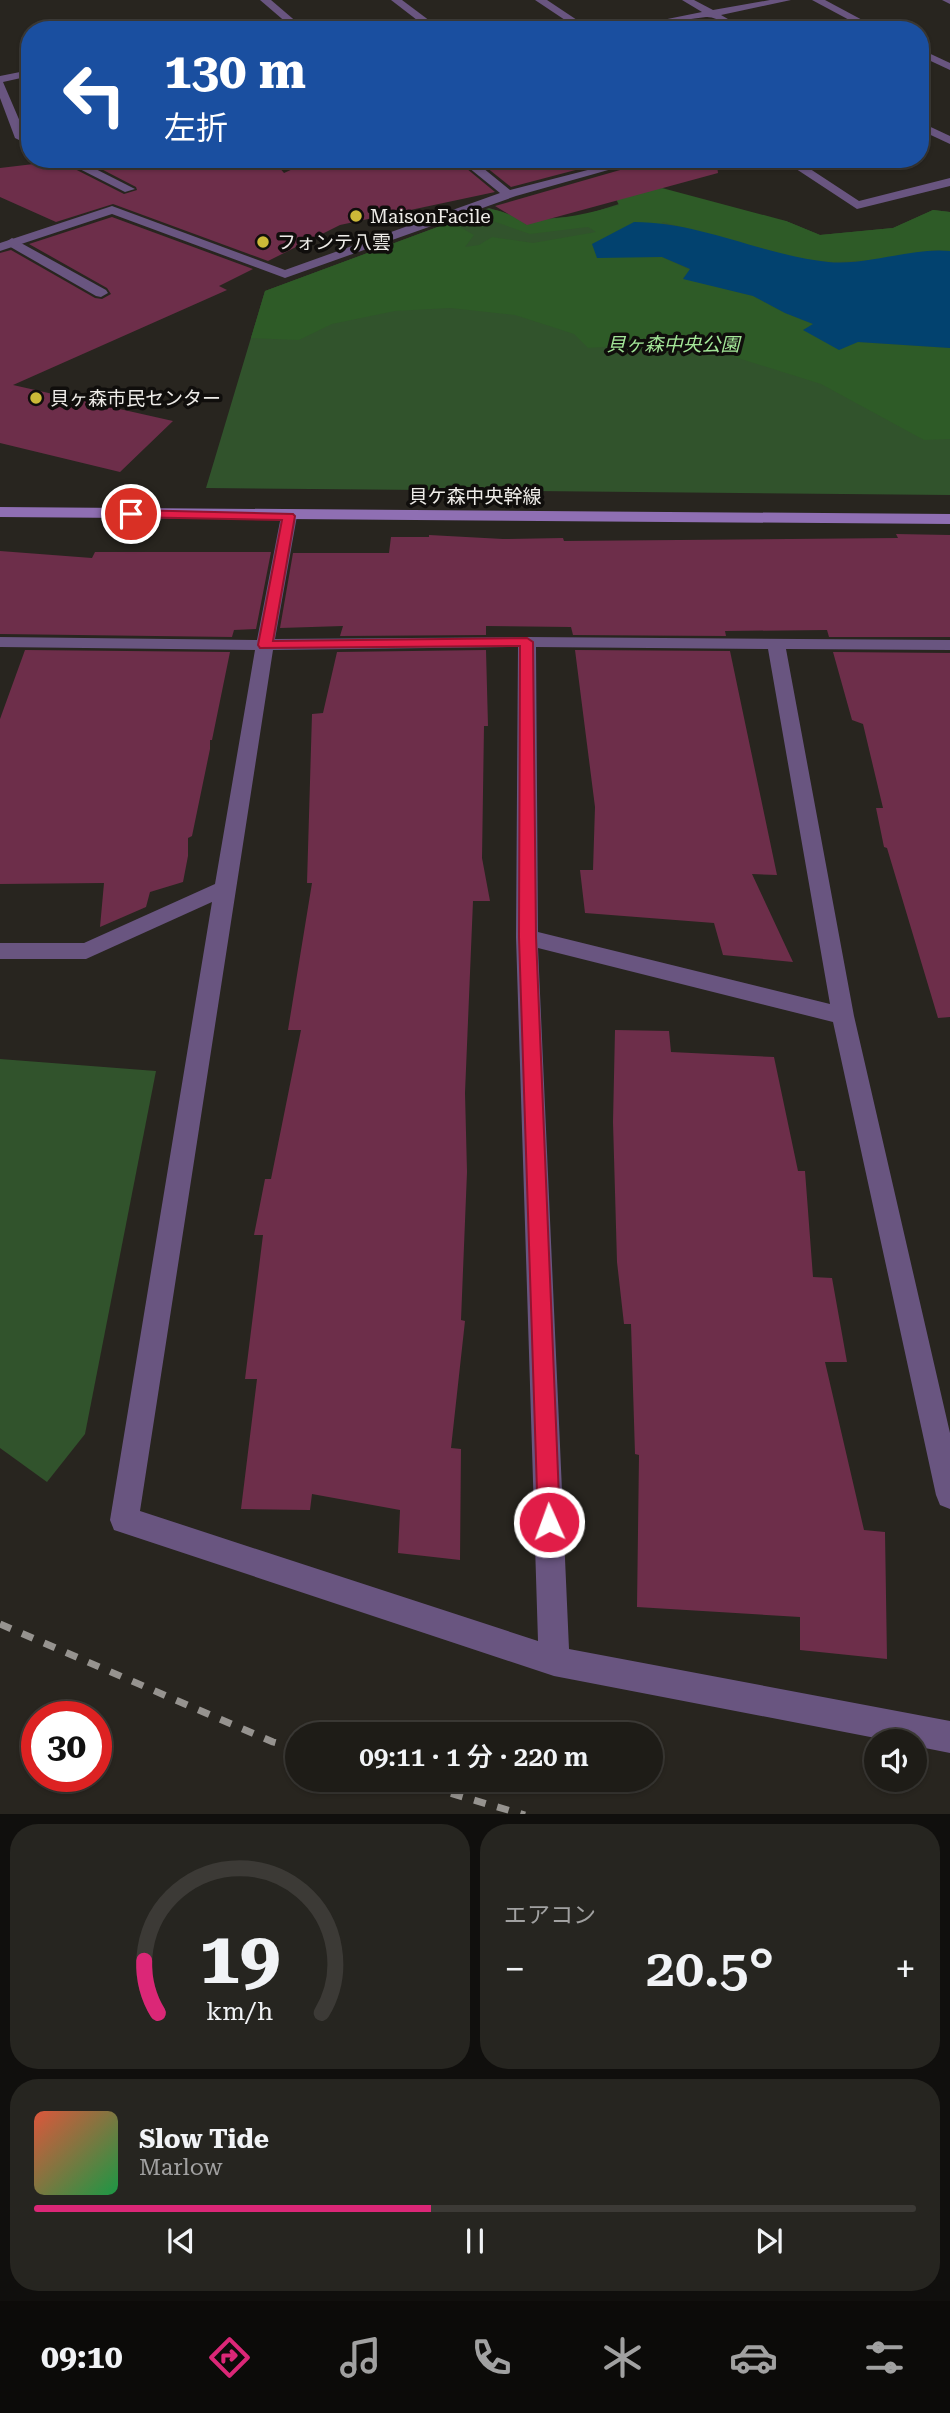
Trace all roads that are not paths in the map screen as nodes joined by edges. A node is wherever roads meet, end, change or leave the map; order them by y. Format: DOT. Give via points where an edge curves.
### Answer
graph roads {
  1 [pos="265,0"];
  2 [pos="396,0"];
  3 [pos="540,0"];
  4 [pos="687,0"];
  5 [pos="786,0"];
  6 [pos="817,0"];
  7 [pos="712,13"];
  8 [pos="290,21"];
  9 [pos="425,21"];
  10 [pos="573,21"];
  11 [pos="668,21"];
  12 [pos="726,21"];
  13 [pos="858,21"];
  14 [pos="929,56"];
  15 [pos="950,67"];
  16 [pos="21,75"];
  17 [pos="0,81"];
  18 [pos="21,126"];
  19 [pos="929,130"];
  20 [pos="950,141"];
  21 [pos="85,168"];
  22 [pos="475,168"];
  23 [pos="605,168"];
  24 [pos="801,168"];
  25 [pos="950,182"];
  26 [pos="129,189"];
  27 [pos="508,194"];
  28 [pos="6,244"];
  29 [pos="101,293"];
  30 [pos="0,512"];
  31 [pos="289,516"];
  32 [pos="950,519"];
  33 [pos="0,642"];
  34 [pos="527,642"];
  35 [pos="776,643"];
  36 [pos="265,645"];
  37 [pos="950,645"];
  38 [pos="225,888"];
  39 [pos="527,937"];
  40 [pos="0,951"];
  41 [pos="843,1016"];
  42 [pos="950,1495"];
  43 [pos="554,1661"];
  44 [pos="950,1737"];
  1 -- 8 [label="street"];
  2 -- 9 [label="street"];
  3 -- 10 [label="street"];
  4 -- 7 [label="street"];
  5 -- 7 [label="street"];
  6 -- 13 [label="street"];
  7 -- 11 [label="street"];
  7 -- 12 [label="street"];
  14 -- 15 [label="street"];
  16 -- 17 [label="street"];
  17 -- 18 [label="street"];
  19 -- 20 [label="street"];
  21 -- 26 [label="street"];
  22 -- 27 [label="street"];
  23 -- 27 [label="street"];
  24 -- 25 [label="street" via="858,205"];
  27 -- 28 [label="street" via="285,274 112,210"];
  28 -- 29 [label="street"];
  30 -- 31 [label="street, 貝ケ森中央幹線"];
  31 -- 32 [label="street, 貝ケ森中央幹線"];
  31 -- 36 [label="street"];
  33 -- 36 [label="street"];
  34 -- 35 [label="street"];
  34 -- 36 [label="street"];
  34 -- 39 [label="street"];
  35 -- 37 [label="street"];
  35 -- 41 [label="street"];
  36 -- 38 [label="street"];
  38 -- 40 [label="street" via="86,951"];
  38 -- 43 [label="street" via="124,1520"];
  39 -- 41 [label="street"];
  39 -- 43 [label="street"];
  41 -- 42 [label="street"];
  43 -- 44 [label="street"];
}
